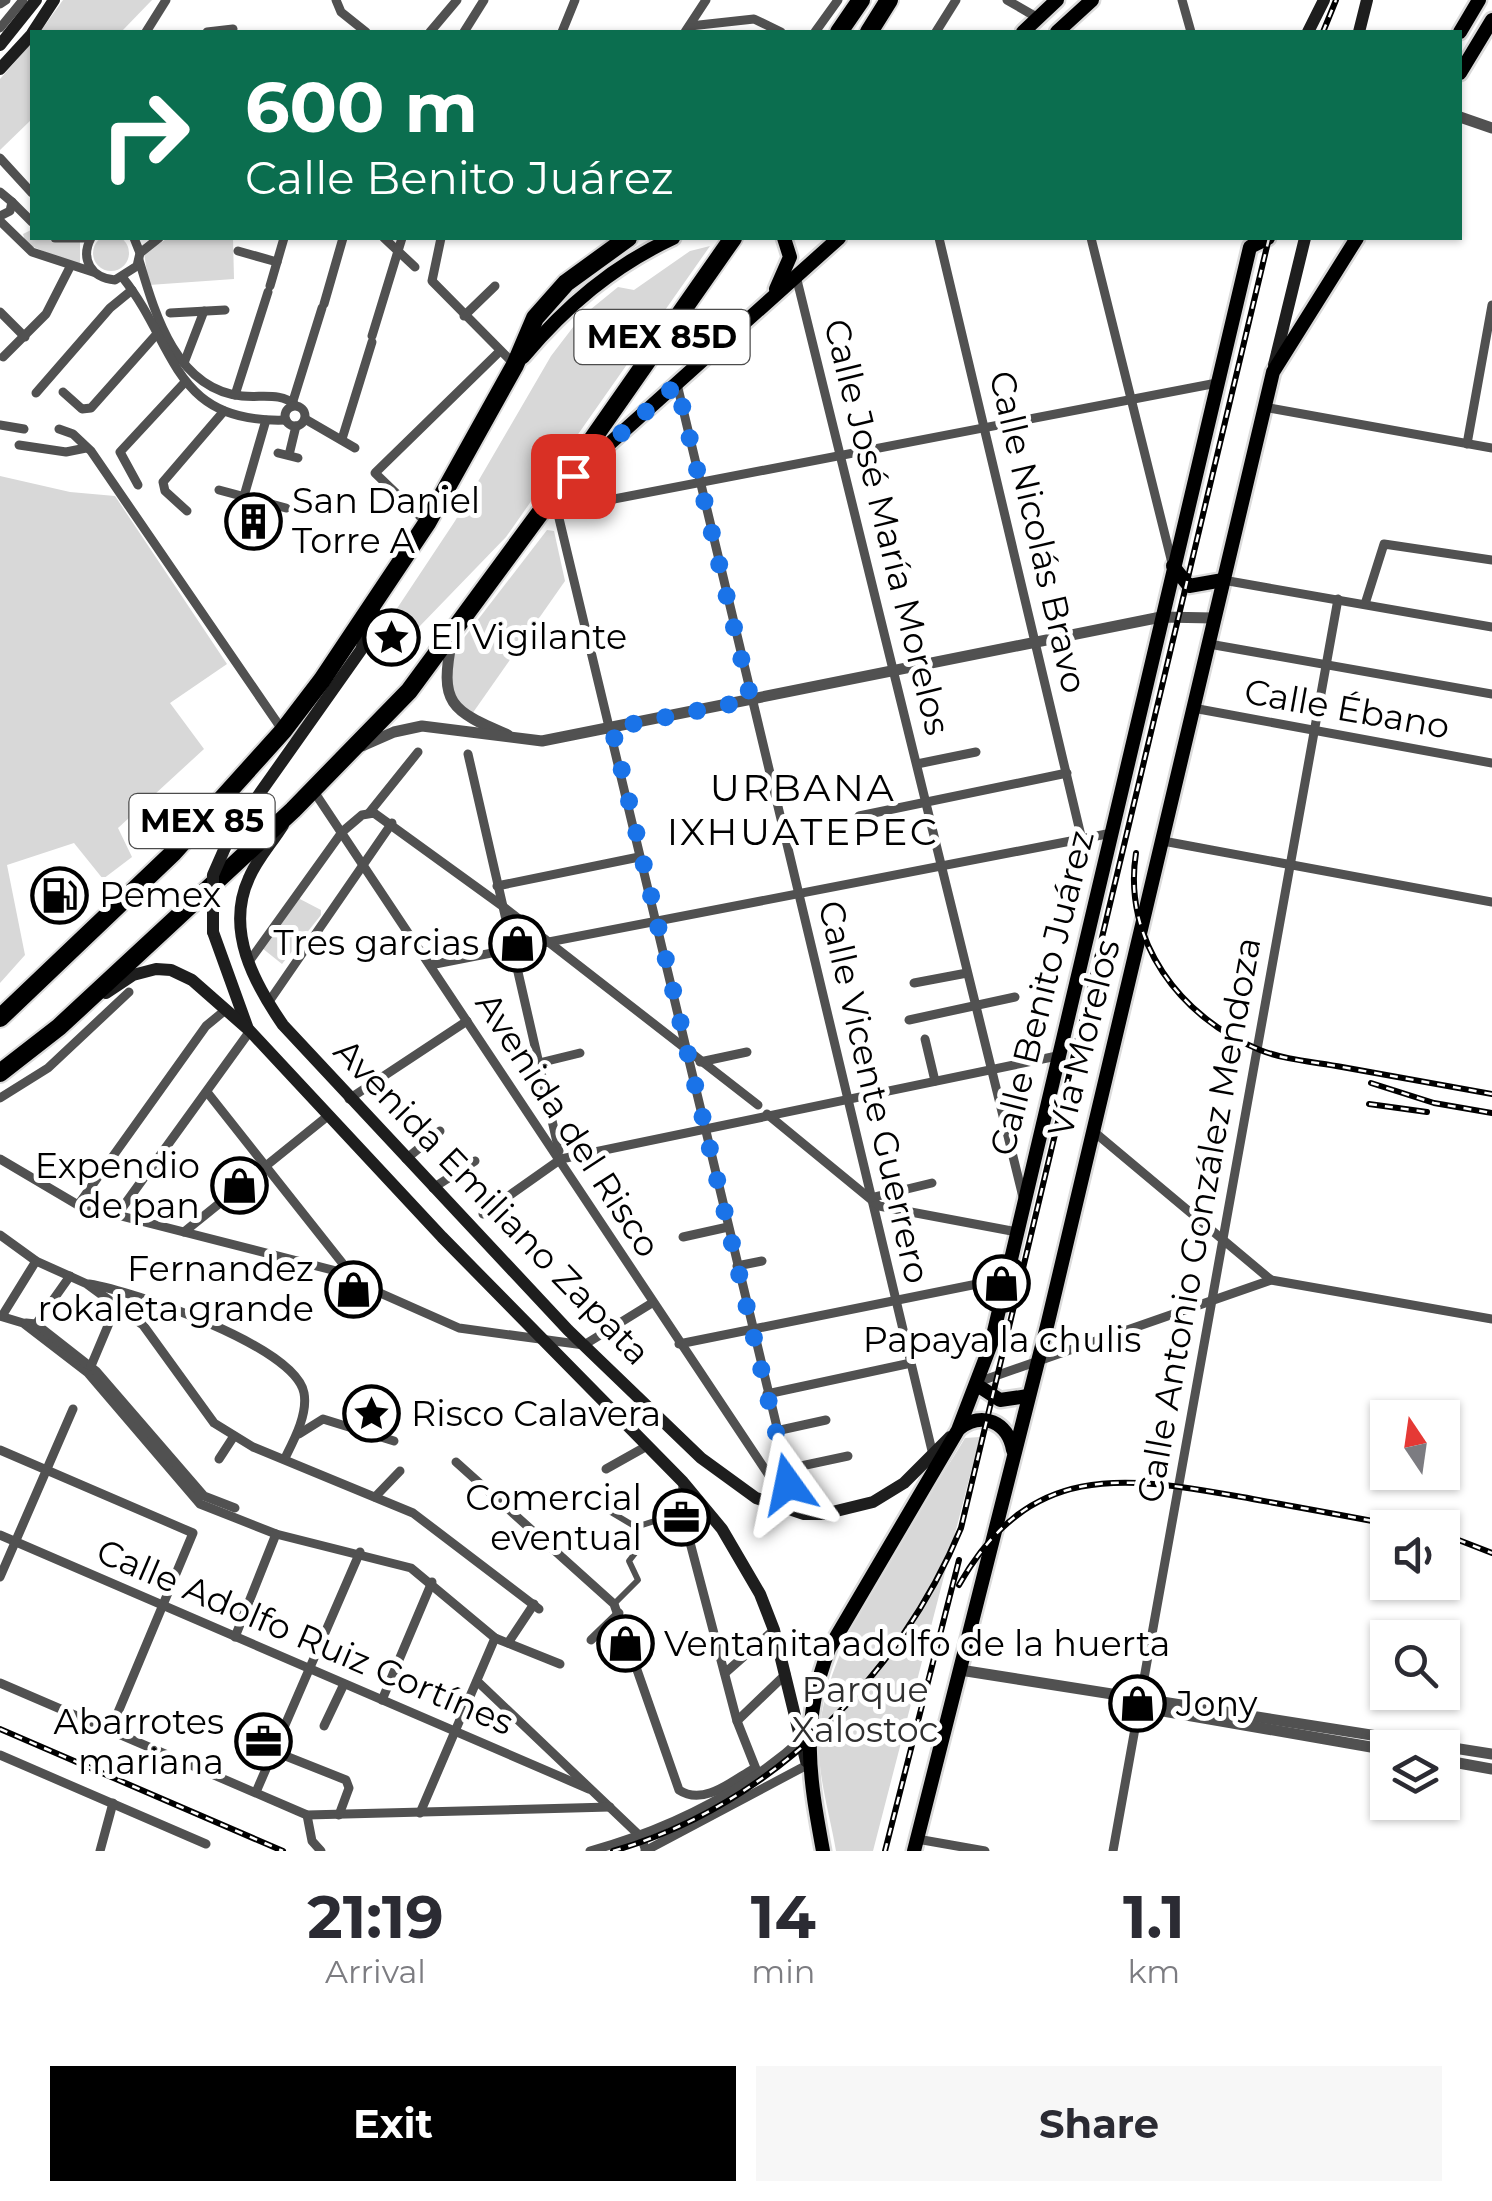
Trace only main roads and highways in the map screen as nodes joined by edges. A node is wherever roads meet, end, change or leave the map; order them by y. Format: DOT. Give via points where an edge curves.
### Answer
graph roads {
  1 [pos="36,0"];
  2 [pos="54,0"];
  3 [pos="861,0"];
  4 [pos="889,0"];
  5 [pos="1058,0"];
  6 [pos="1092,0"];
  7 [pos="1324,0"];
  8 [pos="1367,0"];
  9 [pos="1479,0"];
  10 [pos="1038,18"];
  11 [pos="1492,20"];
  12 [pos="35,30"];
  13 [pos="840,30"];
  14 [pos="869,30"];
  15 [pos="1025,30"];
  16 [pos="1053,30"];
  17 [pos="1057,30"];
  18 [pos="1309,30"];
  19 [pos="1359,30"];
  20 [pos="1461,30"];
  21 [pos="2,32"];
  22 [pos="30,33"];
  23 [pos="30,36"];
  24 [pos="12,57"];
  25 [pos="0,69"];
  26 [pos="1462,70"];
  27 [pos="625,240"];
  28 [pos="670,240"];
  29 [pos="785,240"];
  30 [pos="838,240"];
  31 [pos="1305,240"];
  32 [pos="1356,240"];
  33 [pos="1250,241"];
  34 [pos="730,242"];
  35 [pos="768,303"];
  36 [pos="515,365"];
  37 [pos="1272,372"];
  38 [pos="554,501"];
  39 [pos="1173,566"];
  40 [pos="1223,580"];
  41 [pos="376,599"];
  42 [pos="292,810"];
  43 [pos="0,1018"];
  44 [pos="59,1027"];
  45 [pos="249,1030"];
  46 [pos="0,1073"];
  47 [pos="977,1384"];
  48 [pos="1028,1396"];
  49 [pos="958,1430"];
  50 [pos="1013,1450"];
  51 [pos="936,1458"];
  52 [pos="804,1737"];
  53 [pos="916,1845"];
  54 [pos="823,1851"];
  1 -- 21 [label="main road"];
  2 -- 12 [label="main road"];
  3 -- 13 [label="highway"];
  4 -- 14 [label="highway"];
  5 -- 10 [label="main road"];
  6 -- 17 [label="main road"];
  7 -- 18 [label="main road"];
  8 -- 19 [label="main road"];
  9 -- 20 [label="main road"];
  10 -- 15 [label="main road"];
  10 -- 16 [label="main road"];
  11 -- 26 [label="main road"];
  21 -- 22 [label="main road"];
  21 -- 24 [label="main road"];
  23 -- 24 [label="main road"];
  24 -- 25 [label="main road"];
  27 -- 36 [label="highway, MEX 85D" via="543,306"];
  28 -- 36 [label="main road, MEX 85" via="634,256 584,293"];
  29 -- 35 [label="main road" via="790,257"];
  30 -- 35 [label="main road, MEX 85"];
  31 -- 37 [label="main road, Vía Morelos"];
  32 -- 37 [label="main road"];
  33 -- 39 [label="main road, Calle Benito Juárez"];
  34 -- 38 [label="highway, MEX 85D"];
  35 -- 38 [label="main road, MEX 85"];
  36 -- 41 [label="highway, MEX 85" via="427,523"];
  37 -- 40 [label="main road, Vía Morelos"];
  38 -- 42 [label="highway, MEX 85" via="452,636 354,751"];
  39 -- 40 [label="main road" via="1189,586"];
  39 -- 47 [label="main road, Calle Benito Juárez"];
  40 -- 48 [label="main road, Vía Morelos"];
  41 -- 43 [label="highway, MEX 85" via="283,731 173,852"];
  41 -- 45 [label="main road, bridge" via="361,650 231,834 213,875 214,932"];
  42 -- 44 [label="highway, MEX 85"];
  42 -- 51 [label="main road, Avenida Emiliano Zapata" via="241,900 248,963 268,1004 559,1321 701,1458 778,1508 824,1514 873,1502"];
  44 -- 45 [label="main road" via="126,979 156,969 192,980"];
  44 -- 46 [label="highway, MEX 85"];
  45 -- 52 [label="main road, Avenida Emiliano Zapata" via="683,1482 738,1554 774,1630"];
  47 -- 48 [label="main road" via="1000,1400"];
  47 -- 49 [label="main road"];
  48 -- 50 [label="main road, Vía Morelos"];
  49 -- 50 [label="main road" via="978,1419 995,1422"];
  49 -- 51 [label="main road"];
  50 -- 53 [label="main road, Vía Morelos"];
  51 -- 52 [label="main road" via="829,1649"];
  52 -- 54 [label="main road"];
}
